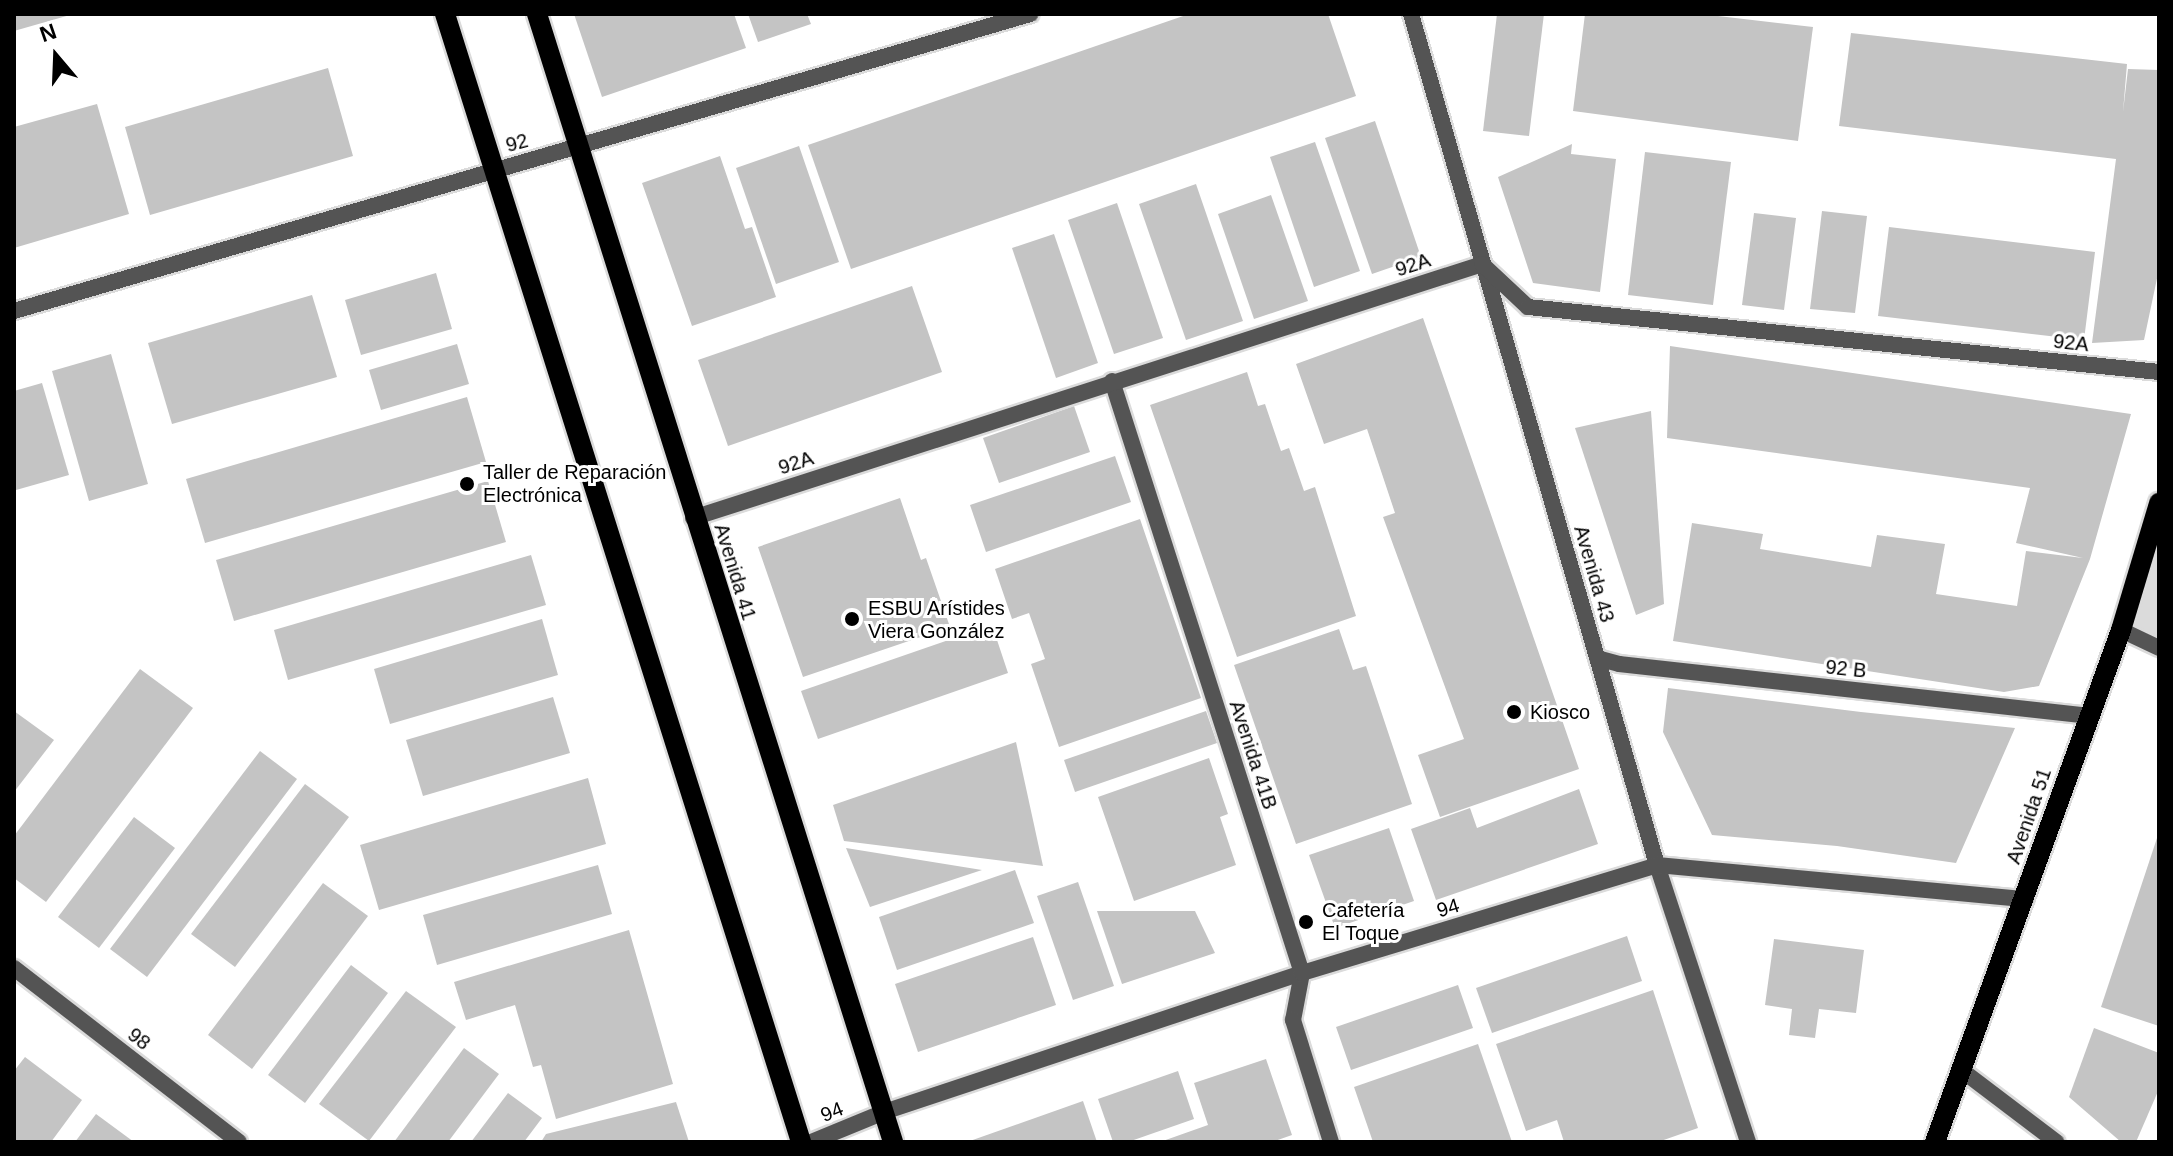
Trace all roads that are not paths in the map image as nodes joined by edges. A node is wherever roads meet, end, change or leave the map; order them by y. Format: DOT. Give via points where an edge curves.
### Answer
graph roads {
  1 [pos="445,14"];
  2 [pos="537,14"];
  3 [pos="1030,14"];
  4 [pos="1411,14"];
  5 [pos="578,148"];
  6 [pos="492,170"];
  7 [pos="1482,264"];
  8 [pos="14,311"];
  9 [pos="2159,372"];
  10 [pos="1112,381"];
  11 [pos="2159,503"];
  12 [pos="693,518"];
  13 [pos="2121,630"];
  14 [pos="2159,648"];
  15 [pos="1597,658"];
  16 [pos="2090,716"];
  17 [pos="1657,865"];
  18 [pos="2025,899"];
  19 [pos="14,968"];
  20 [pos="1302,973"];
  21 [pos="1960,1069"];
  22 [pos="884,1112"];
  23 [pos="239,1142"];
  24 [pos="801,1142"];
  25 [pos="811,1142"];
  26 [pos="893,1142"];
  27 [pos="1331,1142"];
  28 [pos="1748,1142"];
  29 [pos="1935,1142"];
  30 [pos="2056,1142"];
  1 -- 6 [label="main road"];
  2 -- 5 [label="main road, Avenida 41"];
  3 -- 5 [label="street, 92"];
  4 -- 7 [label="street, Avenida 43"];
  5 -- 6 [label="street, 92"];
  5 -- 12 [label="main road, Avenida 41"];
  6 -- 8 [label="street, 92"];
  6 -- 24 [label="main road"];
  7 -- 9 [label="street, 92A" via="1528,307"];
  7 -- 10 [label="street, 92A"];
  7 -- 15 [label="street, Avenida 43"];
  10 -- 12 [label="street, 92A"];
  10 -- 20 [label="street, Avenida 41B"];
  11 -- 13 [label="main road, Avenida 51"];
  12 -- 22 [label="main road, Avenida 41"];
  13 -- 14 [label="street"];
  13 -- 16 [label="main road, Avenida 51"];
  15 -- 16 [label="street, 92 B"];
  15 -- 17 [label="street, Avenida 43"];
  16 -- 18 [label="main road, Avenida 51"];
  17 -- 18 [label="street, 94"];
  17 -- 20 [label="street, 94"];
  17 -- 28 [label="street, Avenida 43"];
  18 -- 21 [label="main road, Avenida 51"];
  19 -- 23 [label="street, 98"];
  20 -- 22 [label="street, 94"];
  20 -- 27 [label="street, Avenida 41B" via="1293,1020"];
  21 -- 29 [label="main road, Avenida 51"];
  21 -- 30 [label="street"];
  22 -- 25 [label="street, 94"];
  22 -- 26 [label="main road, Avenida 41"];
}
